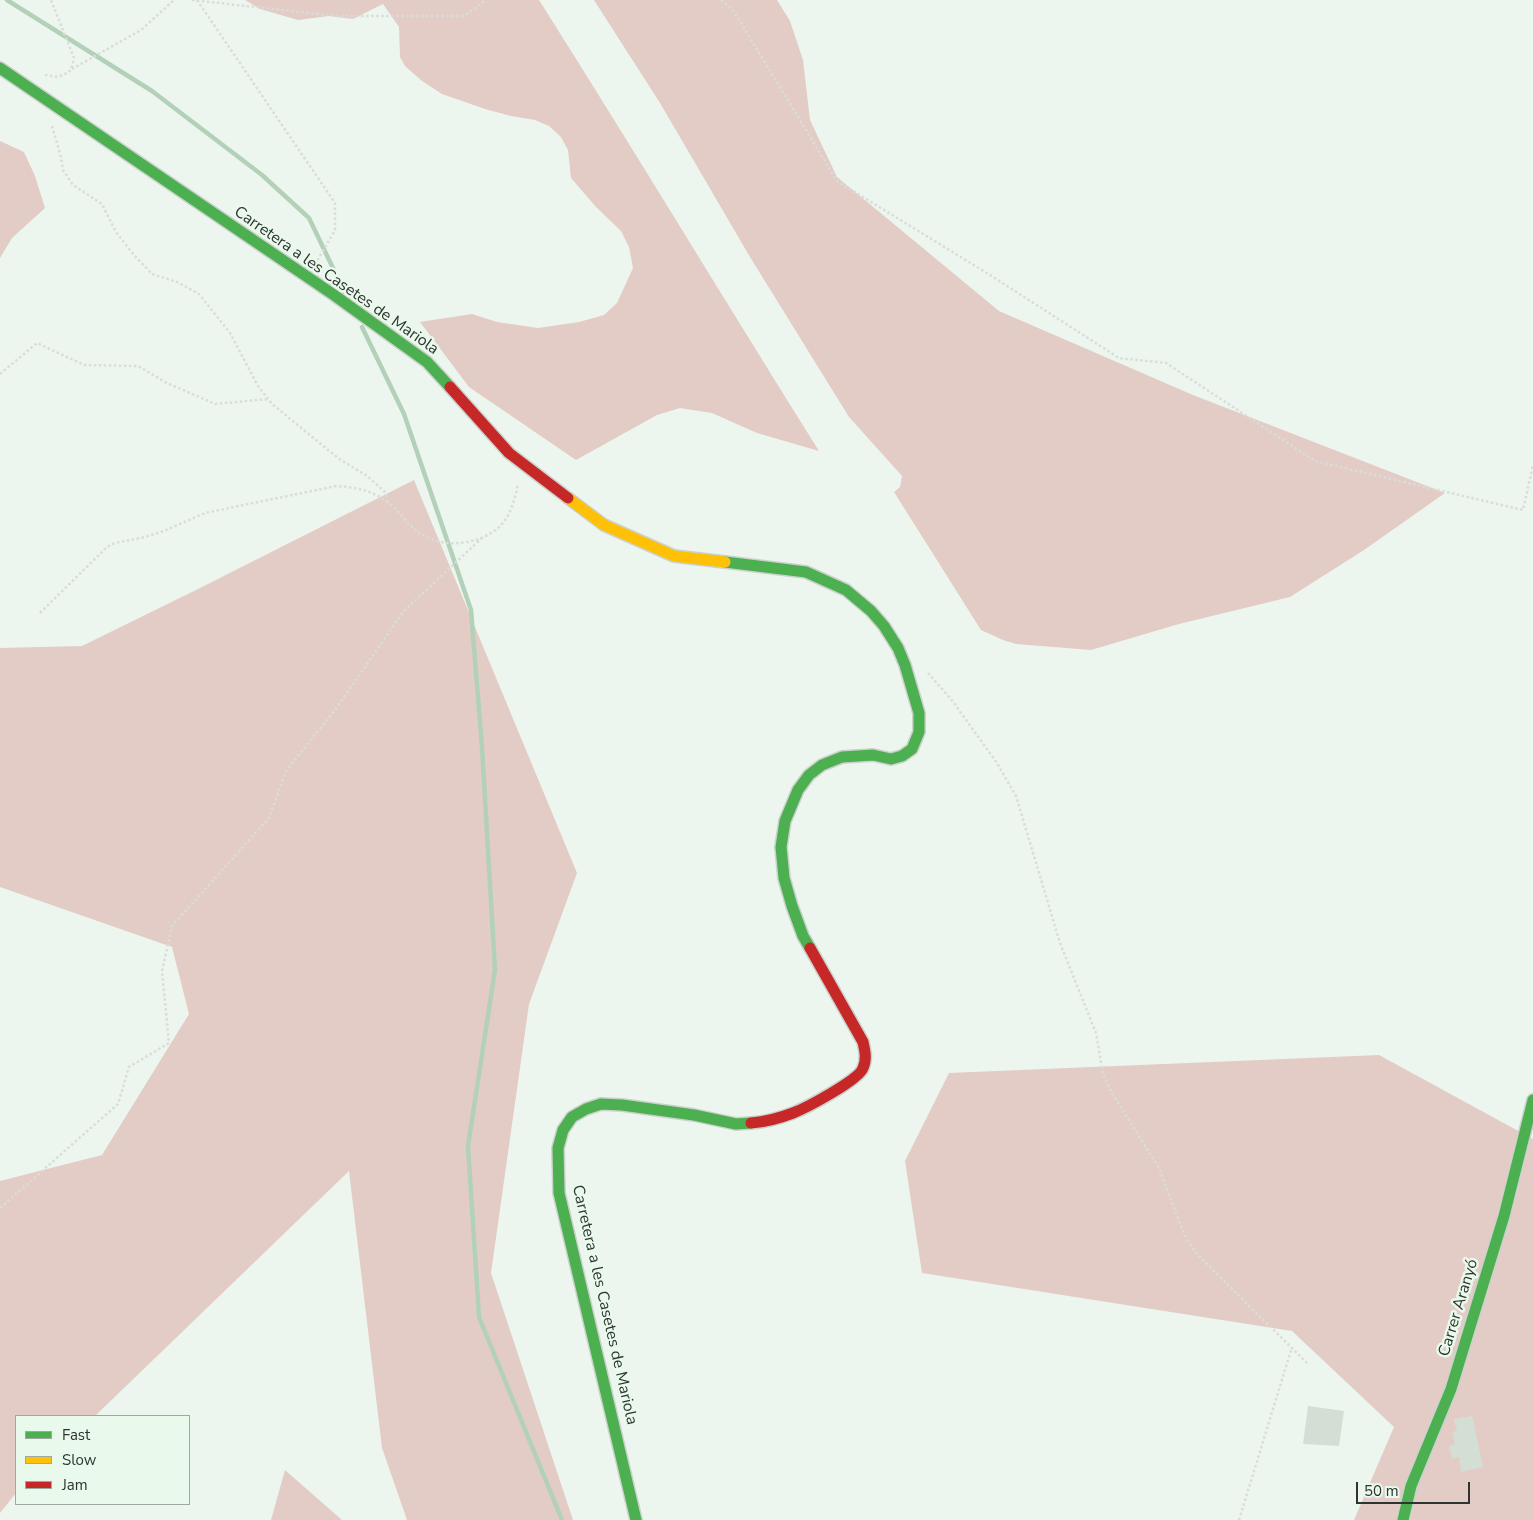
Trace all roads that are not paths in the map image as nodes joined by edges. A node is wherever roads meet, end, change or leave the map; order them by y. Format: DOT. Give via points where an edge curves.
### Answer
graph roads {
  1 [pos="0,68"];
  2 [pos="1533,1100"];
  3 [pos="636,1520"];
  4 [pos="1403,1520"];
  1 -- 3 [label="street, Carretera a les Casetes de Mariola" via="427,362 509,453 604,526 674,556 806,572 846,590 871,611 898,648 919,713 919,732 912,748 891,759 874,755 842,757 822,765 798,790 785,821 781,847 784,878 803,936 863,1042 866,1056 863,1070 849,1083 793,1113 760,1122 736,1124 694,1115 601,1104 572,1117 563,1130 558,1148 559,1193"];
  2 -- 4 [label="street, Carrer Aranyó" via="1504,1216 1454,1380 1411,1486"];
}
